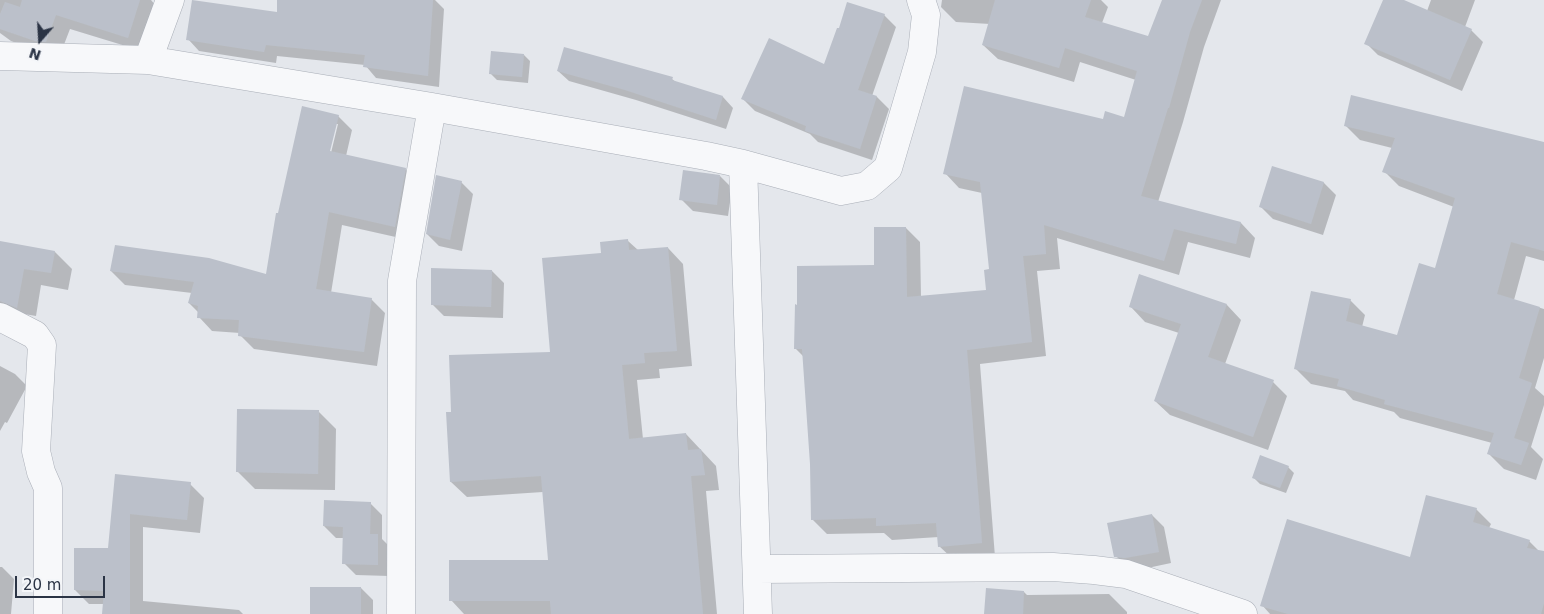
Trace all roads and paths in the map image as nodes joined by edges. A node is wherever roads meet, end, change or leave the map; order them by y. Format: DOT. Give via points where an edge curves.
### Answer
graph roads {
  1 [pos="170,0"];
  2 [pos="921,0"];
  3 [pos="0,57"];
  4 [pos="148,60"];
  5 [pos="432,107"];
  6 [pos="743,164"];
  7 [pos="0,318"];
  8 [pos="757,569"];
  9 [pos="48,614"];
  10 [pos="400,614"];
  11 [pos="758,614"];
  12 [pos="1243,614"];
  1 -- 4 [label="street"];
  2 -- 6 [label="street" via="926,15 922,52 888,168 867,186 841,191"];
  3 -- 4 [label="street"];
  4 -- 5 [label="street"];
  5 -- 6 [label="street"];
  5 -- 10 [label="street" via="402,281"];
  6 -- 8 [label="street"];
  7 -- 9 [label="street" via="35,335 42,345 36,451 48,488"];
  8 -- 11 [label="street"];
  8 -- 12 [label="street" via="1053,567 1094,570 1126,574"];
}
